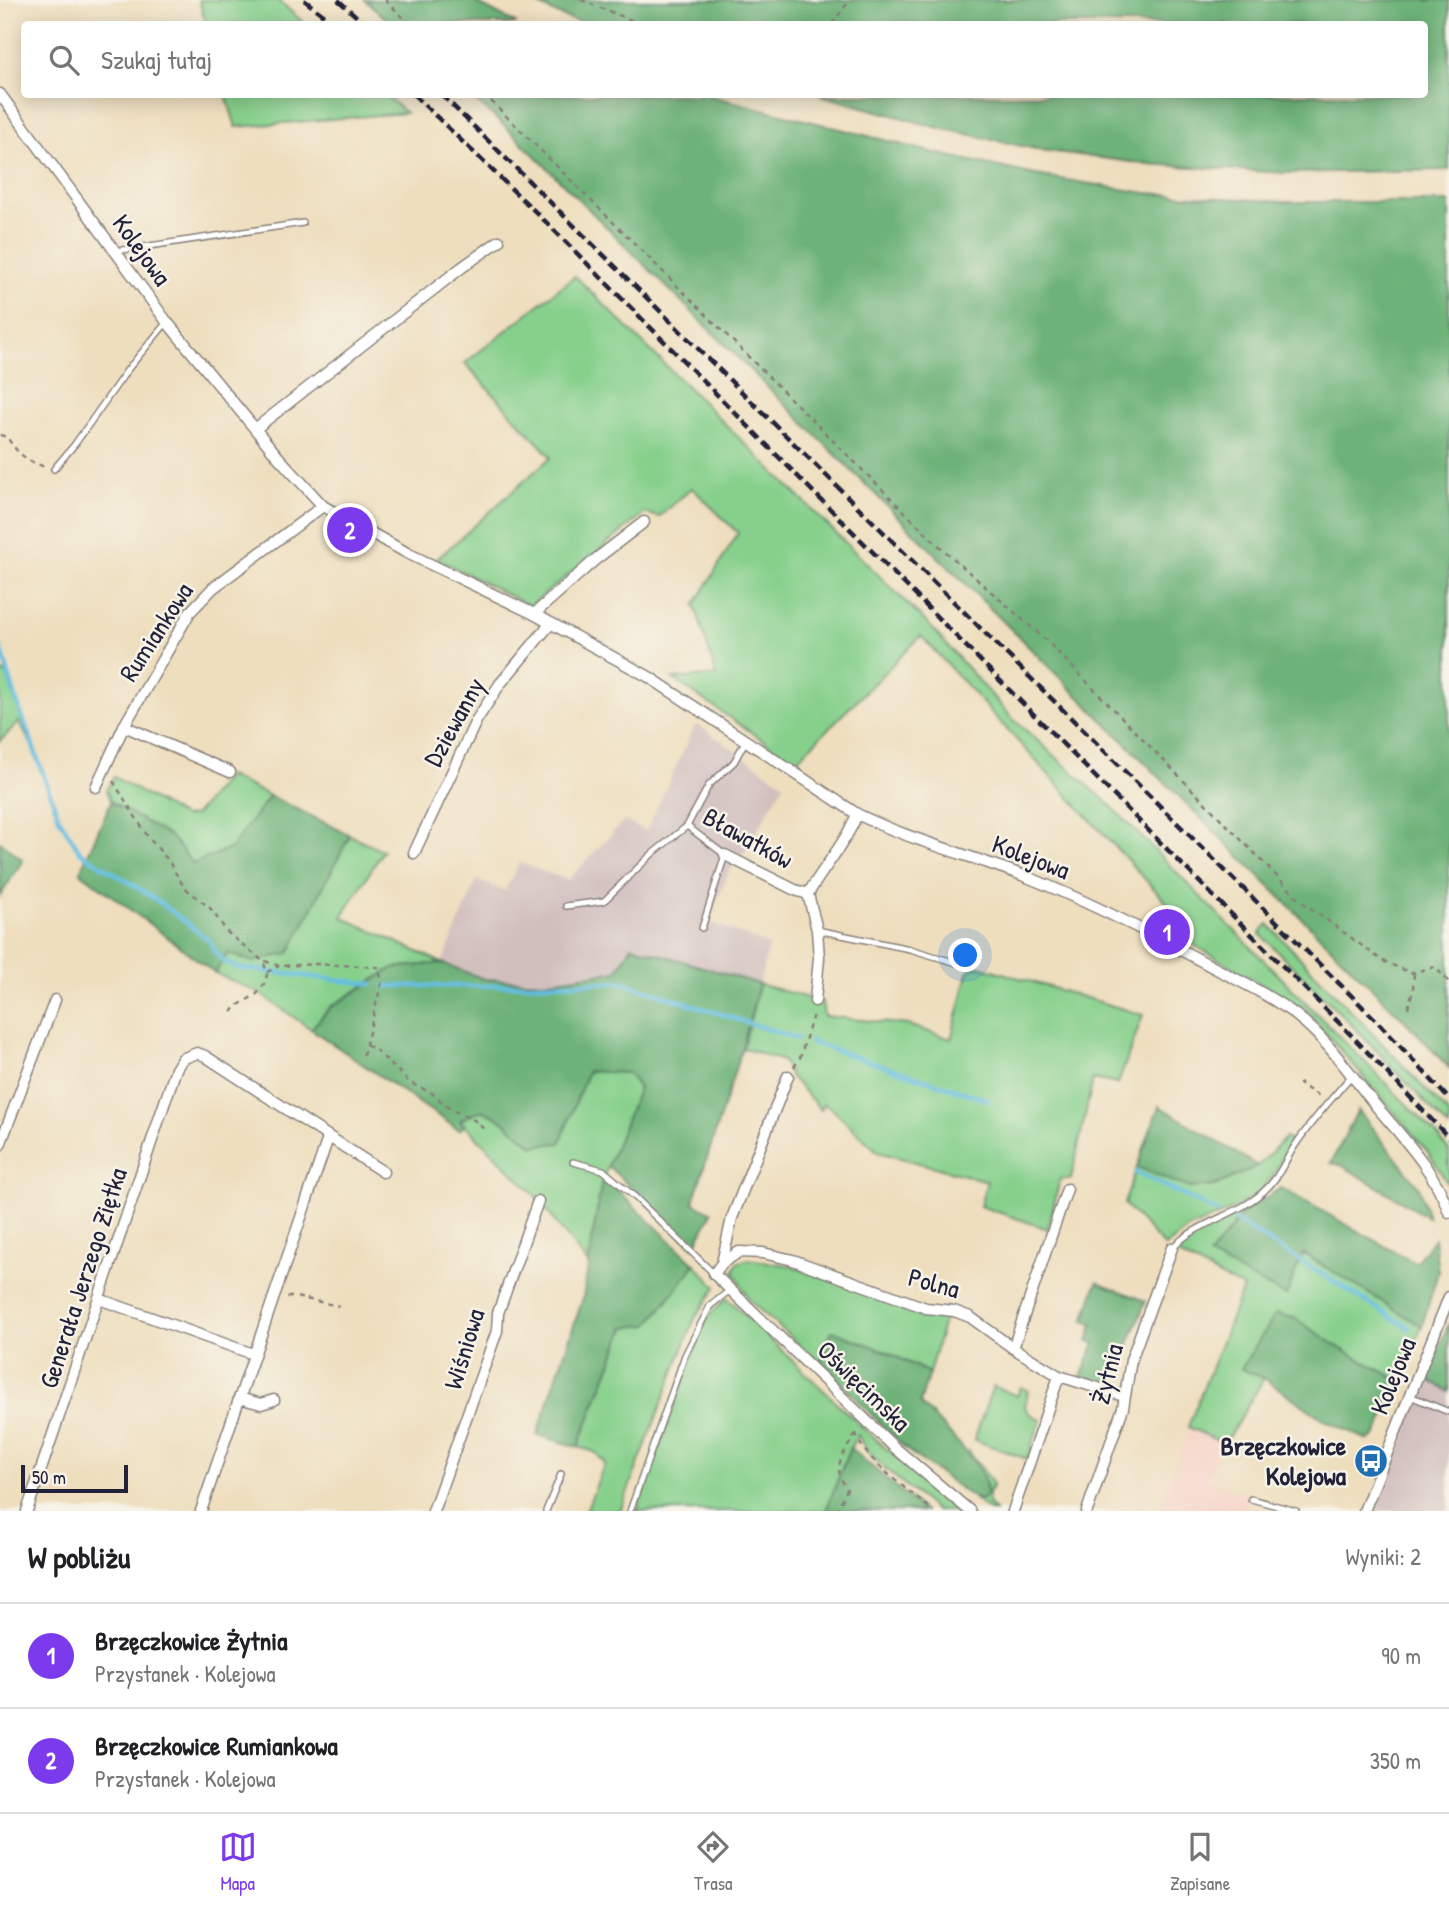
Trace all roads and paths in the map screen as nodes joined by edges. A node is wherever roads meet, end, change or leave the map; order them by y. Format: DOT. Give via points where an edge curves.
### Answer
graph roads {
  1 [pos="385,0"];
  2 [pos="581,0"];
  3 [pos="850,0"];
  4 [pos="408,21"];
  5 [pos="633,21"];
  6 [pos="834,21"];
  7 [pos="0,94"];
  8 [pos="488,98"];
  9 [pos="303,223"];
  10 [pos="499,242"];
  11 [pos="115,251"];
  12 [pos="166,322"];
  13 [pos="255,429"];
  14 [pos="0,435"];
  15 [pos="54,469"];
  16 [pos="323,506"];
  17 [pos="644,522"];
  18 [pos="534,614"];
  19 [pos="551,624"];
  20 [pos="124,726"];
  21 [pos="746,740"];
  22 [pos="106,769"];
  23 [pos="230,772"];
  24 [pos="96,787"];
  25 [pos="857,814"];
  26 [pos="687,826"];
  27 [pos="414,853"];
  28 [pos="725,855"];
  29 [pos="808,894"];
  30 [pos="566,906"];
  31 [pos="702,928"];
  32 [pos="817,930"];
  33 [pos="260,958"];
  34 [pos="279,966"];
  35 [pos="970,967"];
  36 [pos="1414,972"];
  37 [pos="267,973"];
  38 [pos="1449,982"];
  39 [pos="55,1000"];
  40 [pos="814,1001"];
  41 [pos="1408,1008"];
  42 [pos="232,1012"];
  43 [pos="366,1045"];
  44 [pos="363,1056"];
  45 [pos="788,1076"];
  46 [pos="1351,1076"];
  47 [pos="1301,1083"];
  48 [pos="1329,1104"];
  49 [pos="487,1132"];
  50 [pos="327,1143"];
  51 [pos="0,1145"];
  52 [pos="573,1162"];
  53 [pos="383,1172"];
  54 [pos="1067,1189"];
  55 [pos="538,1200"];
  56 [pos="1449,1212"];
  57 [pos="1172,1248"];
  58 [pos="722,1263"];
  59 [pos="714,1274"];
  60 [pos="730,1290"];
  61 [pos="1449,1297"];
  62 [pos="281,1298"];
  63 [pos="99,1300"];
  64 [pos="339,1306"];
  65 [pos="1013,1348"];
  66 [pos="253,1354"];
  67 [pos="1059,1376"];
  68 [pos="1124,1396"];
  69 [pos="1410,1396"];
  70 [pos="239,1398"];
  71 [pos="274,1400"];
  72 [pos="1449,1412"];
  73 [pos="866,1420"];
  74 [pos="856,1433"];
  75 [pos="561,1474"];
  76 [pos="1251,1499"];
  77 [pos="27,1511"];
  78 [pos="201,1511"];
  79 [pos="433,1511"];
  80 [pos="546,1511"];
  81 [pos="630,1511"];
  82 [pos="837,1511"];
  83 [pos="933,1511"];
  84 [pos="970,1511"];
  85 [pos="1013,1511"];
  86 [pos="1087,1511"];
  87 [pos="1296,1511"];
  88 [pos="1364,1511"];
  1 -- 4 [label="path"];
  2 -- 5 [label="path"];
  3 -- 6 [label="path"];
  7 -- 11 [label="street, Kolejowa"];
  8 -- 36 [label="path" via="937,544 1047,641 1303,902 1383,961"];
  9 -- 11 [label="lane"];
  10 -- 13 [label="street"];
  11 -- 12 [label="street, Kolejowa"];
  12 -- 13 [label="street, Kolejowa"];
  12 -- 15 [label="lane"];
  13 -- 16 [label="street, Kolejowa"];
  14 -- 15 [label="path" via="27,460"];
  16 -- 18 [label="street, Kolejowa" via="407,553"];
  16 -- 20 [label="street, Rumiankowa" via="201,599"];
  17 -- 18 [label="street"];
  18 -- 19 [label="street, Kolejowa"];
  19 -- 21 [label="street, Kolejowa" via="649,677"];
  19 -- 27 [label="street, Dziewanny" via="500,684 476,721"];
  20 -- 22 [label="street, Rumiankowa"];
  20 -- 23 [label="street"];
  21 -- 25 [label="street, Kolejowa"];
  21 -- 26 [label="lane" via="734,762 709,785"];
  22 -- 24 [label="street, Rumiankowa"];
  22 -- 33 [label="path" via="184,887 211,908 228,933"];
  25 -- 29 [label="street, Bławatków"];
  25 -- 46 [label="street, Kolejowa" via="927,844 1026,877 1159,938 1296,1015"];
  26 -- 28 [label="lane, Bławatków"];
  26 -- 30 [label="lane, Bławatków" via="604,901"];
  28 -- 29 [label="street, Bławatków"];
  28 -- 31 [label="lane"];
  29 -- 32 [label="street, Bławatków"];
  32 -- 35 [label="lane"];
  32 -- 40 [label="street, Bławatków"];
  33 -- 34 [label="path"];
  33 -- 37 [label="path"];
  34 -- 37 [label="path"];
  34 -- 43 [label="path" via="378,967 382,981"];
  36 -- 38 [label="path" via="1435,967"];
  36 -- 41 [label="path"];
  37 -- 42 [label="path" via="257,995"];
  39 -- 51 [label="street"];
  40 -- 45 [label="path" via="800,1058"];
  43 -- 44 [label="path"];
  43 -- 49 [label="path" via="411,1083"];
  45 -- 58 [label="street" via="732,1218"];
  46 -- 48 [label="lane"];
  46 -- 56 [label="street, Kolejowa" via="1427,1168"];
  47 -- 48 [label="path"];
  48 -- 57 [label="lane" via="1261,1195"];
  50 -- 53 [label="street"];
  50 -- 63 [label="street, Generała Jerzego Ziętka" via="205,1056 197,1053 182,1059"];
  50 -- 66 [label="street"];
  52 -- 59 [label="lane" via="603,1170"];
  54 -- 65 [label="street"];
  55 -- 79 [label="street, Wiśniowa"];
  57 -- 68 [label="street, Żytnia" via="1131,1360"];
  58 -- 59 [label="street"];
  58 -- 65 [label="street, Polna" via="740,1252 793,1260 926,1308 970,1317"];
  59 -- 60 [label="street, Oświęcimska"];
  60 -- 73 [label="street, Oświęcimska"];
  60 -- 81 [label="lane" via="710,1306 685,1355"];
  61 -- 69 [label="street, Kolejowa"];
  62 -- 64 [label="path"];
  63 -- 66 [label="street"];
  63 -- 77 [label="street, Generała Jerzego Ziętka"];
  65 -- 67 [label="street, Polna"];
  66 -- 70 [label="street"];
  67 -- 68 [label="street, Polna"];
  67 -- 85 [label="street"];
  68 -- 86 [label="street, Żytnia" via="1124,1408"];
  69 -- 72 [label="lane"];
  69 -- 88 [label="street, Kolejowa"];
  70 -- 71 [label="street" via="261,1404"];
  70 -- 78 [label="street"];
  73 -- 74 [label="path"];
  73 -- 84 [label="street, Oświęcimska"];
  74 -- 82 [label="path" via="841,1458 839,1471 848,1489"];
  74 -- 83 [label="path" via="863,1449"];
  75 -- 80 [label="lane"];
  76 -- 87 [label="lane"];
}
